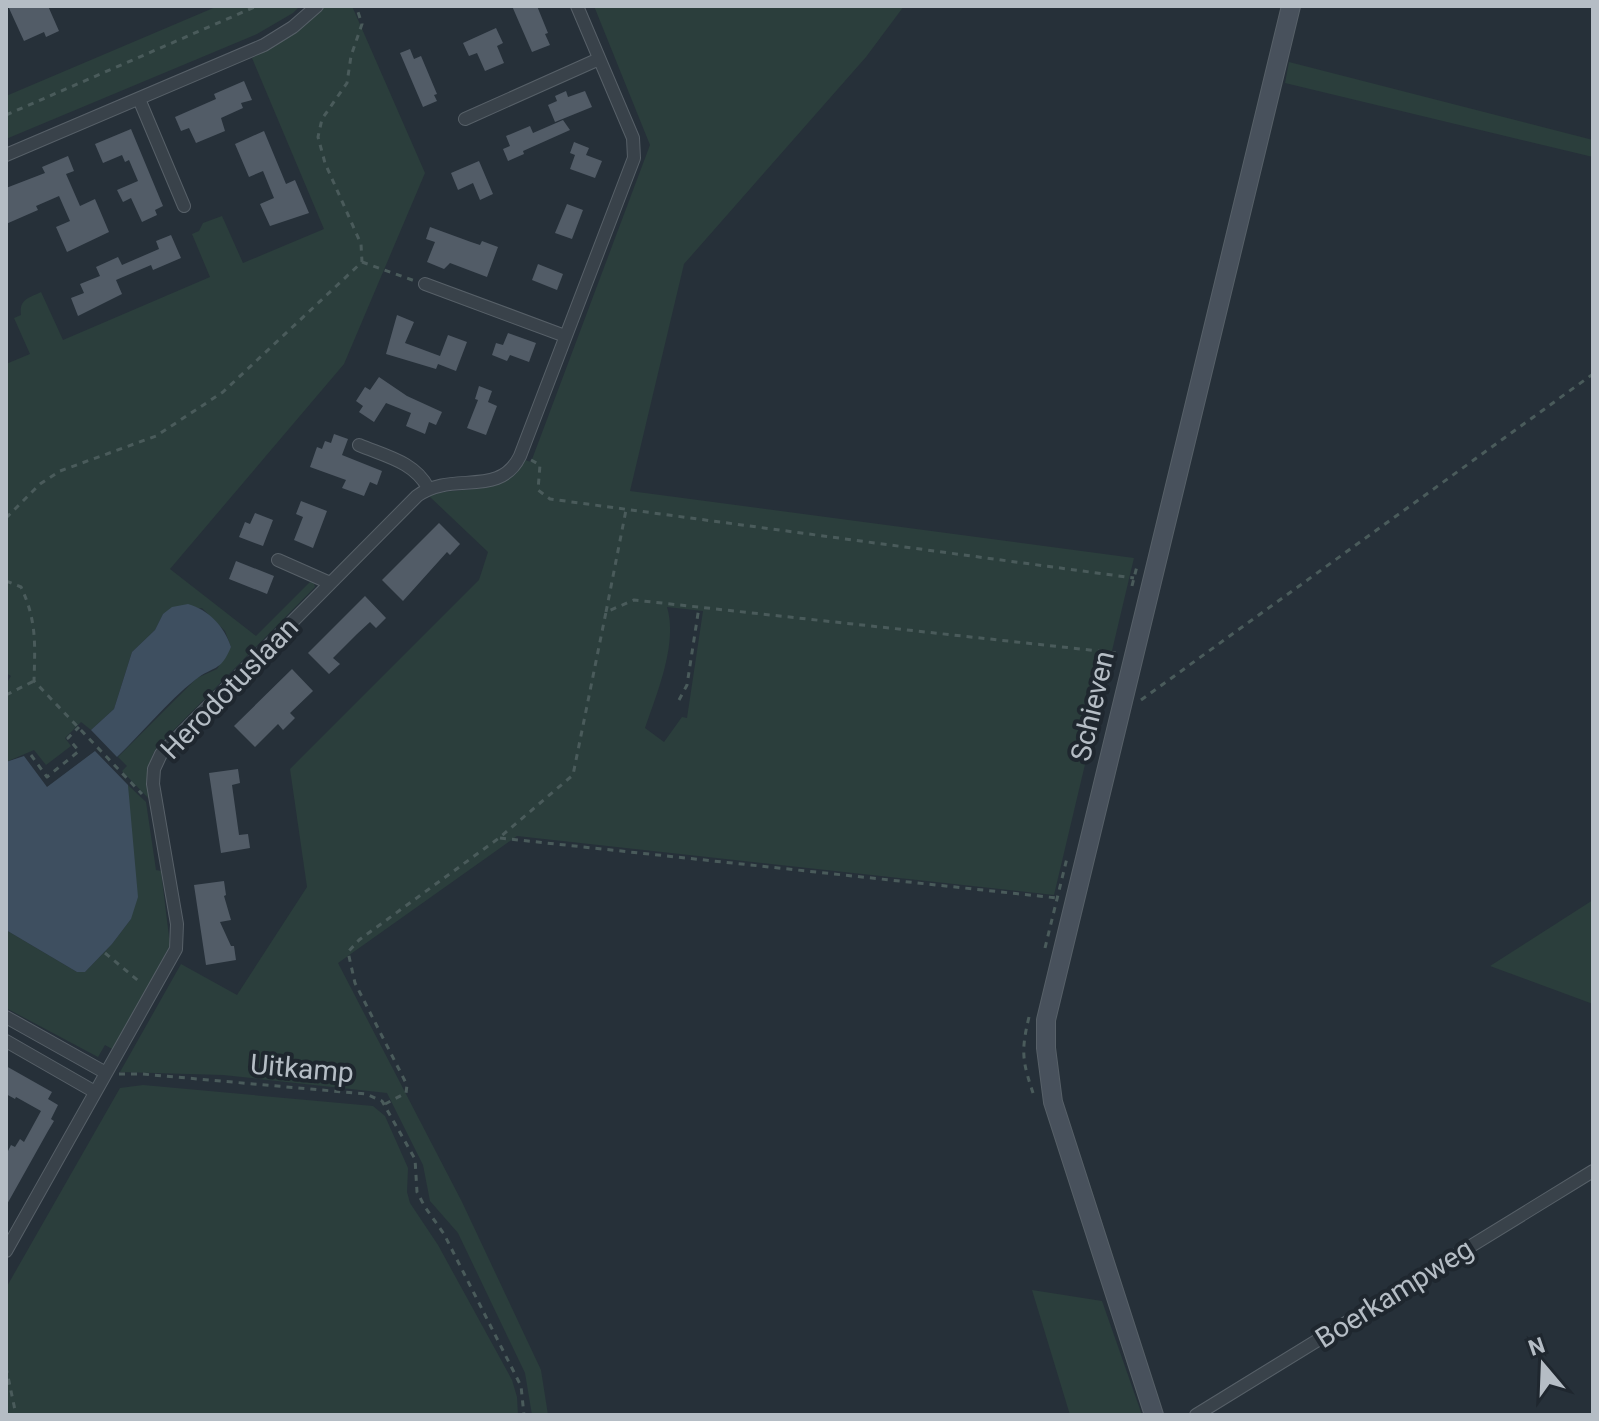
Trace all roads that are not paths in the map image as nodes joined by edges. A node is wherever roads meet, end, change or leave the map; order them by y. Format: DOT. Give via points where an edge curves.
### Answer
graph roads {
  1 [pos="317,6"];
  2 [pos="577,6"];
  3 [pos="1291,6"];
  4 [pos="599,59"];
  5 [pos="139,99"];
  6 [pos="465,119"];
  7 [pos="6,155"];
  8 [pos="184,206"];
  9 [pos="425,284"];
  10 [pos="565,336"];
  11 [pos="359,445"];
  12 [pos="428,488"];
  13 [pos="278,560"];
  14 [pos="330,583"];
  15 [pos="6,1017"];
  16 [pos="6,1041"];
  17 [pos="106,1073"];
  18 [pos="95,1092"];
  19 [pos="1593,1171"];
  20 [pos="6,1251"];
  21 [pos="1154,1415"];
  22 [pos="1196,1415"];
  1 -- 5 [label="street" via="264,45"];
  2 -- 4 [label="street"];
  3 -- 21 [label="street, Schieven" via="1046,1020 1053,1102"];
  4 -- 6 [label="street"];
  4 -- 10 [label="street" via="633,138 634,158"];
  5 -- 7 [label="street"];
  5 -- 8 [label="street"];
  9 -- 10 [label="street"];
  10 -- 12 [label="street" via="515,467 492,481"];
  11 -- 12 [label="street" via="413,468"];
  12 -- 14 [label="street, Herodotuslaan"];
  13 -- 14 [label="street"];
  14 -- 17 [label="street, Herodotuslaan" via="157,761 153,784 177,924 176,949"];
  15 -- 17 [label="street"];
  16 -- 18 [label="street"];
  17 -- 18 [label="street, Herodotuslaan"];
  18 -- 20 [label="street, Herodotuslaan"];
  19 -- 22 [label="street, Boerkampweg"];
}
